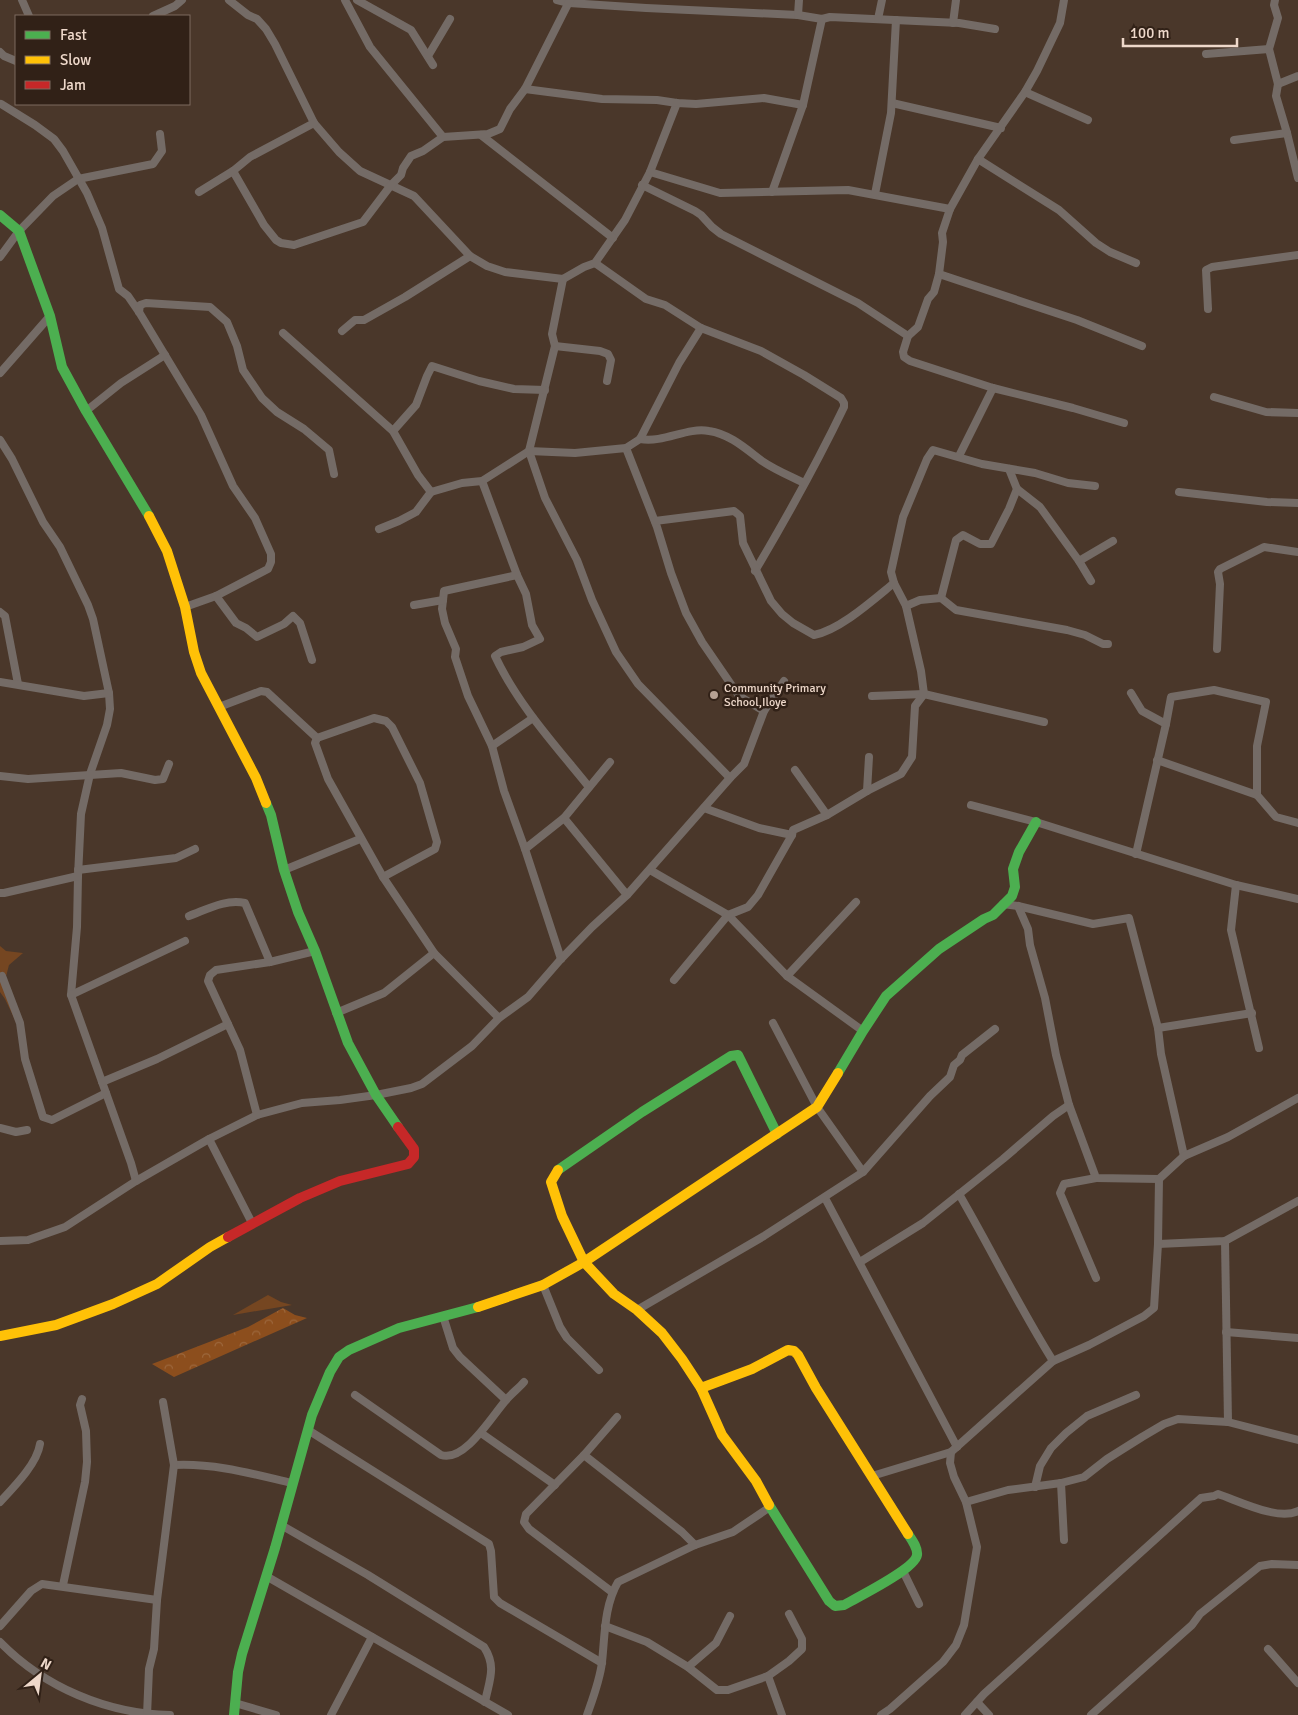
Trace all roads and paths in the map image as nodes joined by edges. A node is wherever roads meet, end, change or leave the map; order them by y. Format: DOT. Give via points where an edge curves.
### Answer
graph roads {
  1 [pos="22,0"];
  2 [pos="182,0"];
  3 [pos="229,0"];
  4 [pos="345,0"];
  5 [pos="357,0"];
  6 [pos="557,0"];
  7 [pos="799,0"];
  8 [pos="882,0"];
  9 [pos="956,0"];
  10 [pos="1064,0"];
  11 [pos="1275,0"];
  12 [pos="570,1"];
  13 [pos="29,15"];
  14 [pos="155,15"];
  15 [pos="798,15"];
  16 [pos="450,19"];
  17 [pos="822,19"];
  18 [pos="878,19"];
  19 [pos="896,20"];
  20 [pos="953,23"];
  21 [pos="995,29"];
  22 [pos="1269,49"];
  23 [pos="0,52"];
  24 [pos="1206,54"];
  25 [pos="428,56"];
  26 [pos="15,61"];
  27 [pos="432,65"];
  28 [pos="1298,76"];
  29 [pos="1278,84"];
  30 [pos="525,89"];
  31 [pos="1025,92"];
  32 [pos="677,103"];
  33 [pos="892,103"];
  34 [pos="1,104"];
  35 [pos="804,105"];
  36 [pos="1088,120"];
  37 [pos="314,123"];
  38 [pos="1001,128"];
  39 [pos="1287,133"];
  40 [pos="160,134"];
  41 [pos="481,135"];
  42 [pos="443,137"];
  43 [pos="1234,140"];
  44 [pos="978,159"];
  45 [pos="233,171"];
  46 [pos="650,172"];
  47 [pos="1298,178"];
  48 [pos="78,180"];
  49 [pos="391,185"];
  50 [pos="642,185"];
  51 [pos="199,192"];
  52 [pos="772,192"];
  53 [pos="876,194"];
  54 [pos="950,209"];
  55 [pos="0,215"];
  56 [pos="19,231"];
  57 [pos="613,238"];
  58 [pos="1298,255"];
  59 [pos="470,256"];
  60 [pos="0,257"];
  61 [pos="595,263"];
  62 [pos="1136,263"];
  63 [pos="940,274"];
  64 [pos="563,279"];
  65 [pos="137,307"];
  66 [pos="1208,308"];
  67 [pos="50,316"];
  68 [pos="701,328"];
  69 [pos="342,332"];
  70 [pos="283,333"];
  71 [pos="908,336"];
  72 [pos="555,346"];
  73 [pos="1142,346"];
  74 [pos="165,355"];
  75 [pos="0,373"];
  76 [pos="606,380"];
  77 [pos="993,388"];
  78 [pos="544,390"];
  79 [pos="1214,397"];
  80 [pos="86,411"];
  81 [pos="1298,412"];
  82 [pos="1124,423"];
  83 [pos="392,431"];
  84 [pos="640,439"];
  85 [pos="0,440"];
  86 [pos="626,448"];
  87 [pos="529,451"];
  88 [pos="958,456"];
  89 [pos="1009,469"];
  90 [pos="334,474"];
  91 [pos="482,480"];
  92 [pos="804,483"];
  93 [pos="1095,486"];
  94 [pos="1017,489"];
  95 [pos="431,492"];
  96 [pos="1179,492"];
  97 [pos="1298,503"];
  98 [pos="654,520"];
  99 [pos="379,529"];
  100 [pos="1113,541"];
  101 [pos="1298,552"];
  102 [pos="1079,561"];
  103 [pos="756,571"];
  104 [pos="517,575"];
  105 [pos="1091,581"];
  106 [pos="894,583"];
  107 [pos="216,596"];
  108 [pos="941,598"];
  109 [pos="443,600"];
  110 [pos="414,605"];
  111 [pos="906,606"];
  112 [pos="185,607"];
  113 [pos="0,612"];
  114 [pos="1108,644"];
  115 [pos="1217,648"];
  116 [pos="312,660"];
  117 [pos="784,681"];
  118 [pos="0,682"];
  119 [pos="18,684"];
  120 [pos="109,693"];
  121 [pos="1131,693"];
  122 [pos="924,694"];
  123 [pos="872,696"];
  124 [pos="219,707"];
  125 [pos="764,711"];
  126 [pos="533,718"];
  127 [pos="1044,722"];
  128 [pos="1166,724"];
  129 [pos="317,738"];
  130 [pos="492,746"];
  131 [pos="869,757"];
  132 [pos="1157,760"];
  133 [pos="610,762"];
  134 [pos="169,764"];
  135 [pos="795,770"];
  136 [pos="90,774"];
  137 [pos="0,776"];
  138 [pos="730,778"];
  139 [pos="589,787"];
  140 [pos="867,791"];
  141 [pos="1257,794"];
  142 [pos="971,805"];
  143 [pos="704,808"];
  144 [pos="827,815"];
  145 [pos="564,818"];
  146 [pos="1036,822"];
  147 [pos="1298,823"];
  148 [pos="792,835"];
  149 [pos="360,839"];
  150 [pos="195,849"];
  151 [pos="525,849"];
  152 [pos="1136,854"];
  153 [pos="284,870"];
  154 [pos="650,870"];
  155 [pos="78,873"];
  156 [pos="383,877"];
  157 [pos="1236,885"];
  158 [pos="0,893"];
  159 [pos="627,896"];
  160 [pos="1298,899"];
  161 [pos="856,902"];
  162 [pos="1003,904"];
  163 [pos="1018,906"];
  164 [pos="728,915"];
  165 [pos="189,916"];
  166 [pos="185,941"];
  167 [pos="315,951"];
  168 [pos="434,953"];
  169 [pos="561,959"];
  170 [pos="270,962"];
  171 [pos="2,976"];
  172 [pos="787,976"];
  173 [pos="674,980"];
  174 [pos="71,995"];
  175 [pos="336,1013"];
  176 [pos="1252,1013"];
  177 [pos="499,1018"];
  178 [pos="773,1023"];
  179 [pos="228,1024"];
  180 [pos="1158,1028"];
  181 [pos="995,1029"];
  182 [pos="863,1030"];
  183 [pos="1259,1048"];
  184 [pos="102,1082"];
  185 [pos="106,1093"];
  186 [pos="376,1095"];
  187 [pos="1298,1098"];
  188 [pos="1068,1105"];
  189 [pos="817,1107"];
  190 [pos="257,1115"];
  191 [pos="0,1128"];
  192 [pos="27,1130"];
  193 [pos="777,1134"];
  194 [pos="208,1139"];
  195 [pos="1184,1156"];
  196 [pos="863,1172"];
  197 [pos="1096,1178"];
  198 [pos="1159,1179"];
  199 [pos="136,1181"];
  200 [pos="959,1194"];
  201 [pos="825,1198"];
  202 [pos="1298,1201"];
  203 [pos="252,1223"];
  204 [pos="0,1241"];
  205 [pos="1225,1241"];
  206 [pos="1158,1244"];
  207 [pos="584,1262"];
  208 [pos="860,1262"];
  209 [pos="1096,1278"];
  210 [pos="543,1285"];
  211 [pos="637,1310"];
  212 [pos="443,1316"];
  213 [pos="1226,1332"];
  214 [pos="0,1336"];
  215 [pos="1298,1338"];
  216 [pos="1054,1361"];
  217 [pos="598,1370"];
  218 [pos="524,1382"];
  219 [pos="701,1388"];
  220 [pos="355,1395"];
  221 [pos="1136,1395"];
  222 [pos="82,1400"];
  223 [pos="506,1400"];
  224 [pos="163,1402"];
  225 [pos="617,1417"];
  226 [pos="1228,1422"];
  227 [pos="308,1430"];
  228 [pos="481,1433"];
  229 [pos="1298,1440"];
  230 [pos="40,1444"];
  231 [pos="954,1449"];
  232 [pos="584,1455"];
  233 [pos="174,1465"];
  234 [pos="872,1476"];
  235 [pos="292,1483"];
  236 [pos="1061,1483"];
  237 [pos="555,1485"];
  238 [pos="1035,1487"];
  239 [pos="0,1502"];
  240 [pos="966,1502"];
  241 [pos="770,1507"];
  242 [pos="1298,1511"];
  243 [pos="281,1525"];
  244 [pos="1064,1540"];
  245 [pos="695,1545"];
  246 [pos="1298,1565"];
  247 [pos="903,1571"];
  248 [pos="266,1576"];
  249 [pos="63,1586"];
  250 [pos="612,1592"];
  251 [pos="157,1600"];
  252 [pos="919,1604"];
  253 [pos="790,1614"];
  254 [pos="730,1616"];
  255 [pos="0,1626"];
  256 [pos="605,1626"];
  257 [pos="372,1637"];
  258 [pos="0,1642"];
  259 [pos="1268,1649"];
  260 [pos="602,1663"];
  261 [pos="688,1667"];
  262 [pos="768,1676"];
  263 [pos="1297,1678"];
  264 [pos="485,1702"];
  265 [pos="977,1702"];
  266 [pos="235,1703"];
  267 [pos="147,1715"];
  268 [pos="170,1715"];
  269 [pos="234,1715"];
  270 [pos="276,1715"];
  271 [pos="331,1715"];
  272 [pos="508,1715"];
  273 [pos="588,1715"];
  274 [pos="782,1715"];
  275 [pos="881,1715"];
  276 [pos="965,1715"];
  277 [pos="989,1715"];
  278 [pos="1091,1715"];
  1 -- 13 [label="street"];
  2 -- 14 [label="street"];
  3 -- 37 [label="street" via="266,29"];
  4 -- 42 [label="street" via="370,47"];
  5 -- 25 [label="street" via="412,30"];
  6 -- 12 [label="street"];
  7 -- 15 [label="street"];
  8 -- 18 [label="street"];
  9 -- 20 [label="street"];
  10 -- 31 [label="street" via="1060,23"];
  11 -- 22 [label="street" via="1278,18"];
  12 -- 15 [label="street"];
  12 -- 30 [label="street"];
  15 -- 17 [label="street"];
  16 -- 25 [label="street"];
  17 -- 18 [label="street"];
  17 -- 35 [label="street"];
  18 -- 19 [label="street"];
  19 -- 20 [label="street"];
  19 -- 33 [label="street"];
  20 -- 21 [label="street"];
  22 -- 24 [label="street"];
  22 -- 29 [label="street"];
  23 -- 26 [label="street"];
  25 -- 27 [label="street"];
  28 -- 29 [label="street"];
  29 -- 39 [label="street" via="1276,96"];
  30 -- 32 [label="street" via="602,99"];
  30 -- 41 [label="street" via="500,129"];
  31 -- 36 [label="street"];
  31 -- 38 [label="street"];
  32 -- 35 [label="street" via="764,98"];
  32 -- 46 [label="street"];
  33 -- 38 [label="street"];
  33 -- 53 [label="street"];
  34 -- 48 [label="street" via="54,139"];
  35 -- 52 [label="street"];
  37 -- 45 [label="street" via="250,157"];
  37 -- 49 [label="street" via="360,171"];
  38 -- 44 [label="street"];
  39 -- 43 [label="street"];
  39 -- 47 [label="street"];
  40 -- 48 [label="street" via="162,151 154,164"];
  41 -- 42 [label="street"];
  41 -- 57 [label="street"];
  42 -- 49 [label="street" via="410,156 401,175"];
  44 -- 54 [label="street"];
  44 -- 62 [label="street" via="1059,210 1096,243"];
  45 -- 49 [label="street" via="264,225 276,240 286,245 363,222"];
  45 -- 51 [label="street"];
  46 -- 50 [label="street"];
  46 -- 52 [label="street" via="720,193"];
  48 -- 56 [label="street" via="53,196"];
  48 -- 65 [label="street" via="102,228 119,289"];
  49 -- 59 [label="street" via="421,202"];
  50 -- 57 [label="street"];
  50 -- 71 [label="street" via="695,211 721,234 858,303"];
  52 -- 53 [label="street" via="840,189"];
  53 -- 54 [label="street"];
  54 -- 63 [label="street" via="942,233"];
  55 -- 56 [label="street"];
  56 -- 60 [label="street"];
  56 -- 67 [label="street"];
  57 -- 61 [label="street"];
  58 -- 66 [label="street" via="1206,270"];
  59 -- 64 [label="street" via="505,272"];
  59 -- 69 [label="street" via="364,320 355,320"];
  61 -- 64 [label="street"];
  61 -- 68 [label="street" via="639,294 670,307"];
  63 -- 71 [label="street" via="918,327"];
  63 -- 73 [label="street" via="1077,320"];
  64 -- 72 [label="street" via="552,334"];
  65 -- 74 [label="street"];
  65 -- 90 [label="street" via="146,303 210,306 228,322 243,370 262,398 329,450"];
  67 -- 75 [label="street"];
  67 -- 80 [label="street" via="62,367"];
  68 -- 84 [label="street"];
  68 -- 92 [label="street" via="761,351 844,402"];
  70 -- 83 [label="street"];
  71 -- 77 [label="street" via="904,358"];
  72 -- 76 [label="street" via="608,354 611,360"];
  72 -- 78 [label="street"];
  74 -- 80 [label="street" via="121,383"];
  74 -- 107 [label="street" via="201,415 233,486 255,518 271,554 272,562 268,569"];
  77 -- 82 [label="street"];
  77 -- 88 [label="street"];
  78 -- 83 [label="street" via="514,389 432,366 416,405"];
  78 -- 87 [label="street"];
  79 -- 81 [label="street" via="1266,412"];
  80 -- 112 [label="street" via="155,526 167,551"];
  83 -- 95 [label="street"];
  84 -- 86 [label="street"];
  84 -- 92 [label="street" via="656,440 711,431 741,444 762,461"];
  85 -- 120 [label="street" via="88,605"];
  86 -- 87 [label="street" via="575,453"];
  86 -- 98 [label="street"];
  87 -- 91 [label="street"];
  87 -- 138 [label="street" via="545,498 577,560 616,652 638,684"];
  88 -- 89 [label="street"];
  88 -- 106 [label="street" via="933,450 927,459 903,517 891,572"];
  89 -- 93 [label="street"];
  89 -- 94 [label="street"];
  91 -- 95 [label="street"];
  91 -- 104 [label="street"];
  92 -- 103 [label="street"];
  94 -- 102 [label="street" via="1040,508"];
  94 -- 108 [label="street" via="991,544 980,544 963,535 956,540"];
  95 -- 99 [label="street" via="416,512"];
  96 -- 97 [label="street"];
  98 -- 103 [label="street" via="734,511 740,516 743,544"];
  98 -- 125 [label="street" via="686,613 702,642 739,696"];
  100 -- 102 [label="street"];
  101 -- 115 [label="street" via="1264,547 1220,569"];
  102 -- 105 [label="street"];
  103 -- 106 [label="street" via="782,614 814,635 824,633 863,608"];
  104 -- 109 [label="street" via="444,592"];
  104 -- 126 [label="street" via="540,639 496,656"];
  106 -- 111 [label="street"];
  107 -- 112 [label="street"];
  107 -- 116 [label="street" via="236,623 257,637 293,616 300,623"];
  108 -- 111 [label="street" via="920,600"];
  108 -- 114 [label="street" via="956,610 1067,630"];
  109 -- 110 [label="street"];
  109 -- 130 [label="street" via="445,623 456,649 455,658 465,688"];
  111 -- 122 [label="street"];
  112 -- 124 [label="street" via="201,673"];
  113 -- 119 [label="street" via="5,616"];
  117 -- 125 [label="street"];
  118 -- 119 [label="street"];
  119 -- 120 [label="street" via="84,696"];
  120 -- 136 [label="street" via="107,725"];
  121 -- 128 [label="street" via="1142,711"];
  122 -- 123 [label="street"];
  122 -- 127 [label="street"];
  122 -- 140 [label="street" via="915,706 912,757 901,774"];
  124 -- 129 [label="street" via="261,691 267,692"];
  124 -- 153 [label="street" via="256,778 271,815"];
  125 -- 138 [label="street" via="744,764"];
  126 -- 130 [label="street"];
  126 -- 139 [label="street"];
  128 -- 132 [label="street"];
  128 -- 141 [label="street" via="1171,697 1214,690 1266,702 1256,746"];
  129 -- 149 [label="street" via="315,743 328,779"];
  129 -- 156 [label="street" via="374,718 386,721 420,784 437,842 435,848"];
  130 -- 151 [label="street"];
  131 -- 140 [label="street"];
  132 -- 141 [label="street"];
  132 -- 152 [label="street"];
  133 -- 139 [label="street"];
  134 -- 136 [label="street" via="163,779 121,773"];
  135 -- 144 [label="street"];
  136 -- 137 [label="street" via="28,779"];
  136 -- 155 [label="street" via="81,814"];
  138 -- 143 [label="street"];
  139 -- 145 [label="street"];
  140 -- 144 [label="street"];
  141 -- 147 [label="street" via="1276,817"];
  142 -- 146 [label="street"];
  143 -- 148 [label="street" via="759,828"];
  143 -- 154 [label="street"];
  144 -- 148 [label="street" via="793,830"];
  145 -- 151 [label="street"];
  145 -- 159 [label="street"];
  146 -- 152 [label="street"];
  146 -- 162 [label="street" via="1013,869 1015,887 1012,896"];
  148 -- 164 [label="street" via="758,895 748,907"];
  149 -- 153 [label="street"];
  149 -- 156 [label="street"];
  150 -- 155 [label="street" via="176,858"];
  151 -- 169 [label="street"];
  152 -- 157 [label="street"];
  153 -- 167 [label="street"];
  154 -- 159 [label="street"];
  154 -- 164 [label="street"];
  155 -- 158 [label="street"];
  155 -- 174 [label="street" via="78,927"];
  156 -- 168 [label="street"];
  157 -- 160 [label="street"];
  157 -- 176 [label="street" via="1231,930"];
  159 -- 169 [label="street"];
  161 -- 172 [label="street"];
  162 -- 163 [label="street"];
  162 -- 182 [label="street" via="993,915 939,949 897,986 886,996"];
  163 -- 180 [label="street" via="1093,924 1130,918"];
  163 -- 188 [label="street" via="1028,929"];
  164 -- 172 [label="street"];
  164 -- 173 [label="street"];
  165 -- 170 [label="street" via="225,902 245,903"];
  166 -- 174 [label="street"];
  167 -- 170 [label="street"];
  167 -- 175 [label="street"];
  168 -- 175 [label="street" via="384,993"];
  168 -- 177 [label="street"];
  169 -- 177 [label="street" via="528,997"];
  170 -- 179 [label="street" via="216,970 210,975 208,981"];
  171 -- 185 [label="street" via="20,1023 25,1059 43,1117 49,1120 58,1118"];
  172 -- 182 [label="street"];
  174 -- 184 [label="street"];
  175 -- 186 [label="street"];
  176 -- 180 [label="street"];
  176 -- 183 [label="street"];
  177 -- 186 [label="street" via="472,1046 422,1084"];
  178 -- 189 [label="street"];
  179 -- 184 [label="street"];
  179 -- 190 [label="street" via="240,1050"];
  180 -- 195 [label="street"];
  181 -- 196 [label="street" via="962,1055 950,1077"];
  182 -- 189 [label="street"];
  184 -- 185 [label="street"];
  185 -- 199 [label="street"];
  186 -- 190 [label="street" via="302,1103"];
  186 -- 203 [label="street" via="414,1148 414,1157 408,1164 340,1181"];
  187 -- 195 [label="street" via="1228,1137"];
  188 -- 197 [label="street"];
  188 -- 200 [label="street"];
  189 -- 193 [label="street"];
  189 -- 196 [label="street"];
  190 -- 194 [label="street"];
  191 -- 192 [label="street" via="16,1132"];
  193 -- 207 [label="street"];
  193 -- 207 [label="street" via="738,1055 731,1056 642,1112 558,1170 551,1182 562,1216"];
  194 -- 199 [label="street"];
  194 -- 203 [label="street"];
  195 -- 198 [label="street"];
  196 -- 201 [label="street"];
  197 -- 198 [label="street"];
  197 -- 209 [label="street" via="1064,1184 1060,1193"];
  198 -- 206 [label="street"];
  199 -- 204 [label="street" via="65,1227 28,1240"];
  200 -- 208 [label="street" via="923,1223"];
  200 -- 216 [label="street"];
  201 -- 208 [label="street"];
  201 -- 211 [label="street"];
  202 -- 205 [label="street"];
  203 -- 214 [label="street" via="157,1284 113,1304 56,1325"];
  205 -- 206 [label="street"];
  205 -- 213 [label="street"];
  206 -- 216 [label="street" via="1154,1308"];
  207 -- 210 [label="street"];
  207 -- 211 [label="street" via="614,1294"];
  208 -- 231 [label="street"];
  210 -- 212 [label="street"];
  210 -- 217 [label="street" via="567,1338"];
  211 -- 219 [label="street" via="662,1333"];
  212 -- 223 [label="street" via="453,1348"];
  212 -- 227 [label="street" via="399,1328 339,1357 322,1388"];
  213 -- 215 [label="street"];
  213 -- 226 [label="street"];
  216 -- 231 [label="street"];
  218 -- 223 [label="street"];
  219 -- 234 [label="street" via="752,1369 788,1350 794,1351"];
  219 -- 241 [label="street" via="722,1435 756,1481"];
  220 -- 228 [label="street" via="447,1457 454,1456"];
  221 -- 238 [label="street" via="1087,1416 1066,1433 1040,1466"];
  222 -- 249 [label="street" via="86,1472"];
  223 -- 228 [label="street"];
  224 -- 233 [label="street"];
  225 -- 232 [label="street"];
  226 -- 229 [label="street"];
  226 -- 236 [label="street" via="1178,1419 1142,1437 1084,1477"];
  227 -- 235 [label="street"];
  227 -- 260 [label="street" via="488,1544 494,1597"];
  228 -- 237 [label="street"];
  230 -- 239 [label="street" via="32,1463"];
  231 -- 234 [label="street"];
  231 -- 240 [label="street" via="950,1463"];
  232 -- 237 [label="street"];
  232 -- 245 [label="street"];
  233 -- 235 [label="street" via="233,1468"];
  233 -- 251 [label="street"];
  234 -- 247 [label="street" via="916,1548 917,1556"];
  235 -- 243 [label="street"];
  236 -- 238 [label="street"];
  236 -- 244 [label="street"];
  237 -- 250 [label="street" via="526,1514 524,1522"];
  238 -- 240 [label="street" via="1008,1490"];
  240 -- 275 [label="street" via="977,1547 964,1625 956,1645 943,1662"];
  241 -- 245 [label="street" via="733,1532"];
  241 -- 247 [label="street" via="835,1606 844,1605"];
  242 -- 265 [label="street" via="1286,1515 1262,1510 1218,1494 1200,1498"];
  243 -- 248 [label="street"];
  243 -- 264 [label="street" via="484,1647 491,1656 492,1665"];
  245 -- 250 [label="street" via="618,1582"];
  246 -- 278 [label="street" via="1260,1566 1200,1614 1192,1625"];
  247 -- 252 [label="street"];
  248 -- 257 [label="street"];
  248 -- 266 [label="street" via="238,1672"];
  249 -- 251 [label="street"];
  249 -- 255 [label="street" via="42,1584 36,1587"];
  250 -- 256 [label="street"];
  251 -- 267 [label="street"];
  253 -- 262 [label="street" via="802,1639 802,1649"];
  254 -- 261 [label="street" via="716,1643"];
  256 -- 260 [label="street"];
  256 -- 261 [label="street" via="647,1642"];
  257 -- 264 [label="street"];
  257 -- 271 [label="street"];
  258 -- 267 [label="street" via="37,1674 63,1689 114,1708"];
  259 -- 263 [label="street"];
  260 -- 273 [label="street"];
  261 -- 262 [label="street" via="717,1690 728,1690"];
  262 -- 274 [label="street"];
  264 -- 272 [label="street"];
  265 -- 276 [label="street"];
  265 -- 277 [label="street"];
  266 -- 269 [label="street"];
  266 -- 270 [label="street"];
  267 -- 268 [label="street"];
}
